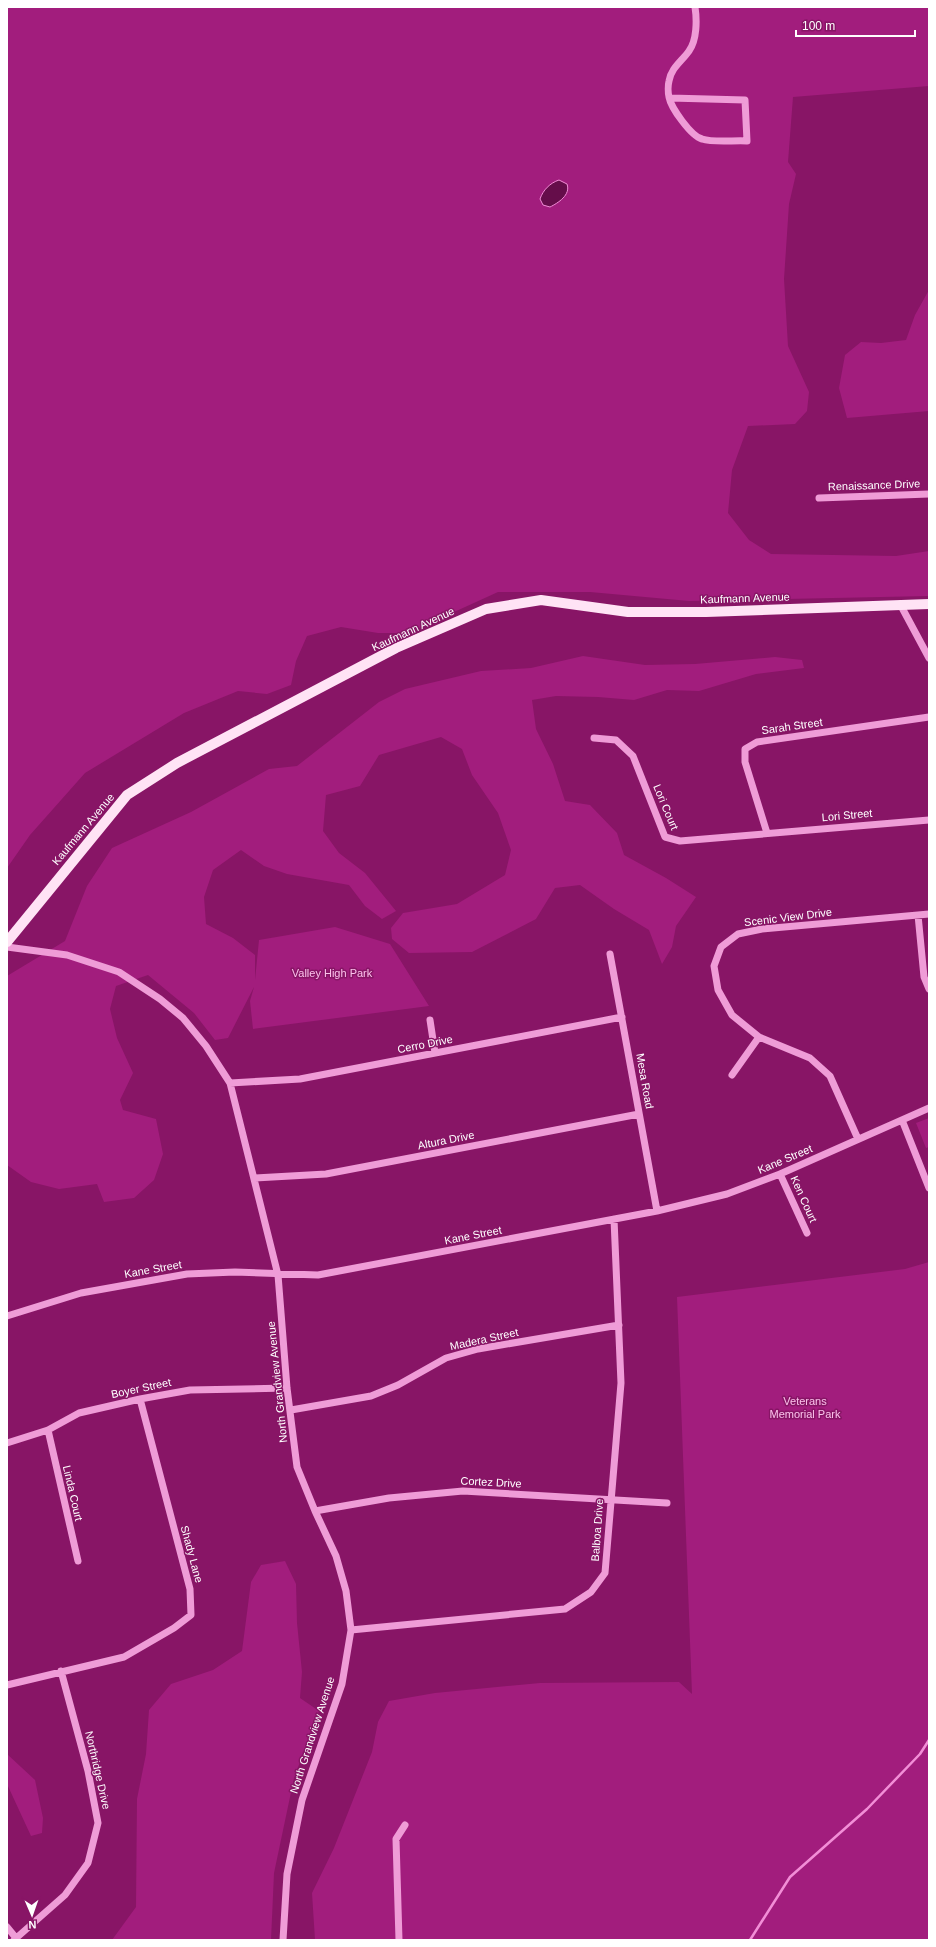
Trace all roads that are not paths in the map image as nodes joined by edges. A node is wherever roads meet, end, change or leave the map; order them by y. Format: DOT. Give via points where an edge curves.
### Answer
graph roads {
  1 [pos="695,7"];
  2 [pos="670,98"];
  3 [pos="929,494"];
  4 [pos="819,498"];
  5 [pos="900,604"];
  6 [pos="929,604"];
  7 [pos="929,658"];
  8 [pos="929,717"];
  9 [pos="594,738"];
  10 [pos="929,820"];
  11 [pos="767,833"];
  12 [pos="929,914"];
  13 [pos="918,915"];
  14 [pos="7,942"];
  15 [pos="7,947"];
  16 [pos="610,954"];
  17 [pos="929,989"];
  18 [pos="622,1017"];
  19 [pos="430,1020"];
  20 [pos="759,1037"];
  21 [pos="435,1053"];
  22 [pos="732,1075"];
  23 [pos="230,1083"];
  24 [pos="929,1108"];
  25 [pos="639,1114"];
  26 [pos="902,1120"];
  27 [pos="858,1139"];
  28 [pos="780,1174"];
  29 [pos="255,1178"];
  30 [pos="929,1188"];
  31 [pos="657,1211"];
  32 [pos="614,1219"];
  33 [pos="807,1233"];
  34 [pos="278,1275"];
  35 [pos="7,1316"];
  36 [pos="619,1325"];
  37 [pos="287,1388"];
  38 [pos="140,1399"];
  39 [pos="291,1410"];
  40 [pos="48,1430"];
  41 [pos="7,1443"];
  42 [pos="610,1501"];
  43 [pos="667,1503"];
  44 [pos="315,1511"];
  45 [pos="78,1561"];
  46 [pos="351,1630"];
  47 [pos="61,1671"];
  48 [pos="7,1685"];
  49 [pos="404,1825"];
  50 [pos="7,1927"];
  51 [pos="15,1939"];
  52 [pos="283,1940"];
  53 [pos="399,1940"];
  1 -- 2 [label="street" via="696,27 692,44 674,68 669,81"];
  2 -- 2 [label="street" via="688,128 701,139 748,140 745,100"];
  3 -- 4 [label="street, Renaissance Drive"];
  5 -- 6 [label="main road, Kaufmann Avenue"];
  5 -- 7 [label="street"];
  5 -- 14 [label="main road, Kaufmann Avenue" via="706,612 628,612 541,600 486,609 396,648 178,763 127,795"];
  8 -- 11 [label="street, Sarah Street" via="757,742 745,749 745,762"];
  9 -- 11 [label="street, Lori Court" via="616,740 633,756 664,837 680,841"];
  10 -- 11 [label="street, Lori Street"];
  12 -- 13 [label="street, Scenic View Drive"];
  13 -- 17 [label="street" via="924,976"];
  13 -- 20 [label="street, Scenic View Drive" via="762,929 738,934 721,947 714,966 718,990 732,1015"];
  15 -- 23 [label="street, North Grandview Avenue" via="67,954 119,972 160,999 183,1018 206,1046"];
  16 -- 18 [label="street, Mesa Road"];
  18 -- 21 [label="street, Cerro Drive"];
  18 -- 25 [label="street, Mesa Road"];
  19 -- 21 [label="street"];
  20 -- 22 [label="street"];
  20 -- 27 [label="street, Scenic View Drive" via="810,1058 830,1076"];
  21 -- 23 [label="street, Cerro Drive" via="300,1078"];
  23 -- 29 [label="street, North Grandview Avenue"];
  24 -- 26 [label="street, Kane Street"];
  25 -- 29 [label="street, Altura Drive" via="326,1174"];
  25 -- 31 [label="street, Mesa Road"];
  26 -- 27 [label="street, Kane Street"];
  26 -- 30 [label="street"];
  27 -- 28 [label="street, Kane Street"];
  28 -- 31 [label="street, Kane Street" via="727,1194"];
  28 -- 33 [label="street, Ken Court"];
  29 -- 34 [label="street, North Grandview Avenue"];
  31 -- 32 [label="street, Kane Street"];
  32 -- 34 [label="street, Kane Street" via="318,1275"];
  32 -- 36 [label="street, Balboa Drive"];
  34 -- 35 [label="street, Kane Street" via="235,1272 187,1274 81,1293"];
  34 -- 37 [label="street, North Grandview Avenue"];
  36 -- 39 [label="street, Madera Street" via="471,1351 446,1358 398,1385 371,1396"];
  36 -- 42 [label="street, Balboa Drive" via="621,1383"];
  37 -- 38 [label="street, Boyer Street" via="190,1390"];
  37 -- 39 [label="street, North Grandview Avenue"];
  38 -- 40 [label="street, Boyer Street" via="79,1414"];
  38 -- 47 [label="street, Shady Lane" via="190,1590 191,1615 124,1657"];
  39 -- 44 [label="street, North Grandview Avenue" via="297,1467"];
  40 -- 41 [label="street, Boyer Street"];
  40 -- 45 [label="street, Linda Court"];
  42 -- 43 [label="street, Cortez Drive"];
  42 -- 44 [label="street, Cortez Drive" via="463,1491 389,1498"];
  42 -- 46 [label="street, Balboa Drive" via="605,1573 592,1592 565,1609"];
  44 -- 46 [label="street, North Grandview Avenue" via="336,1556 346,1591"];
  46 -- 52 [label="street, North Grandview Avenue" via="342,1684 302,1800 287,1874"];
  47 -- 48 [label="street, Shady Lane"];
  47 -- 51 [label="street, Northridge Drive" via="88,1771 98,1823 88,1863 70,1889"];
  49 -- 53 [label="street" via="396,1839"];
  50 -- 51 [label="street"];
}
